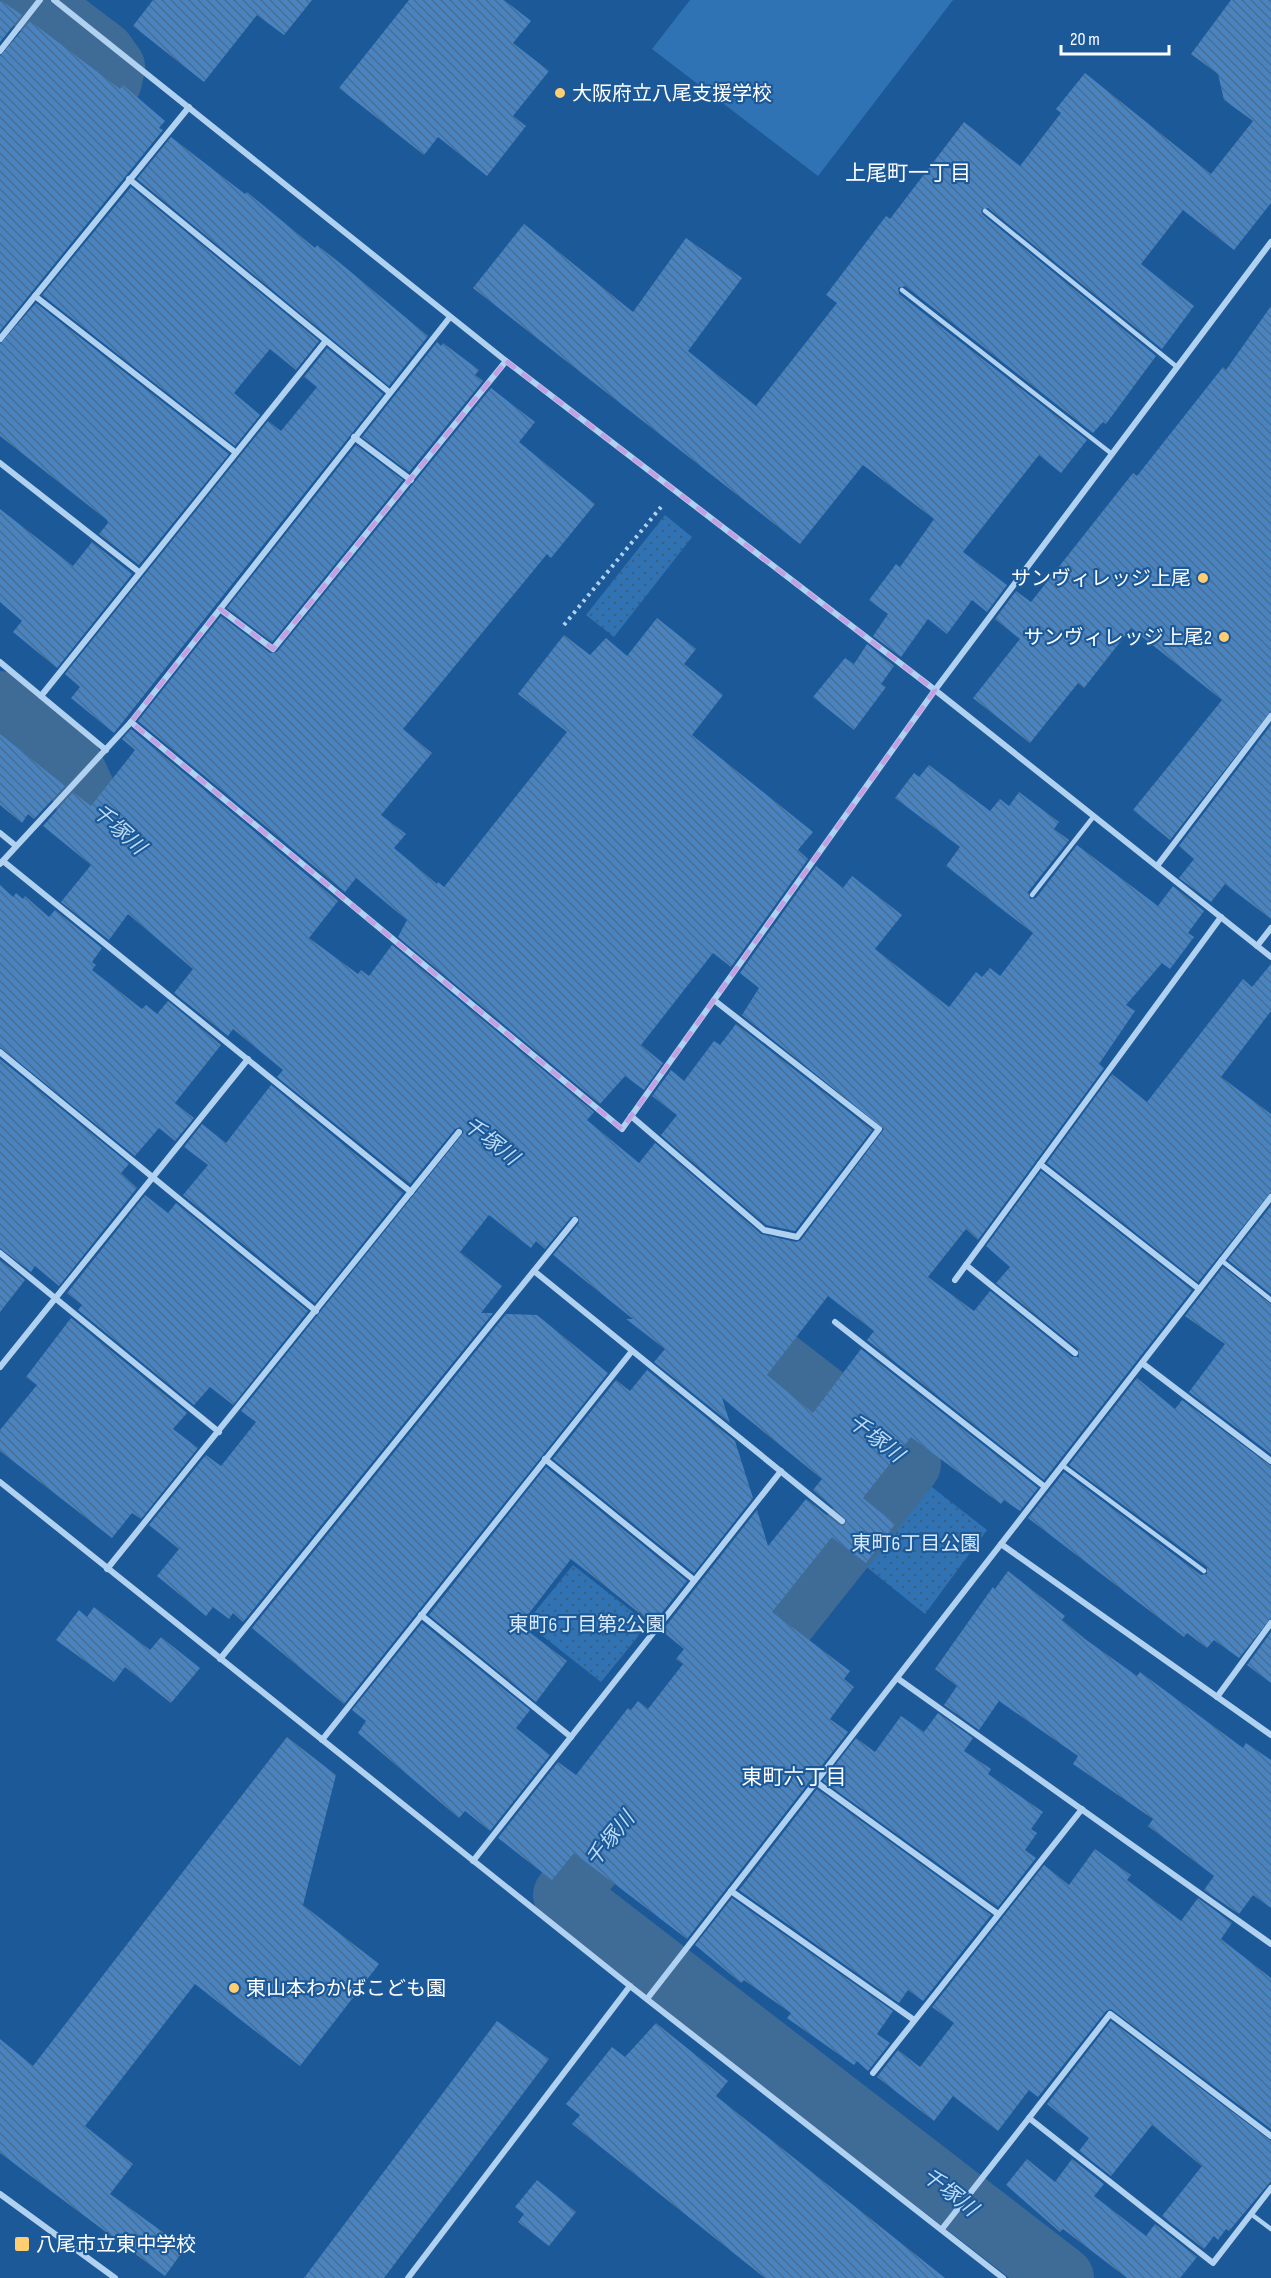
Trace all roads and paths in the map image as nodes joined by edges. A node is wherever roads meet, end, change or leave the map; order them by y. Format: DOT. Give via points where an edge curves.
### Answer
graph roads {
  1 [pos="40,0"];
  2 [pos="54,0"];
  3 [pos="0,51"];
  4 [pos="189,107"];
  5 [pos="129,179"];
  6 [pos="985,211"];
  7 [pos="1271,242"];
  8 [pos="902,290"];
  9 [pos="35,296"];
  10 [pos="450,316"];
  11 [pos="0,339"];
  12 [pos="325,342"];
  13 [pos="506,361"];
  14 [pos="1178,367"];
  15 [pos="389,392"];
  16 [pos="354,437"];
  17 [pos="235,452"];
  18 [pos="1112,454"];
  19 [pos="0,463"];
  20 [pos="411,480"];
  21 [pos="675,490"];
  22 [pos="139,572"];
  23 [pos="220,609"];
  24 [pos="564,625"];
  25 [pos="0,662"];
  26 [pos="935,690"];
  27 [pos="40,696"];
  28 [pos="1271,716"];
  29 [pos="131,722"];
  30 [pos="106,750"];
  31 [pos="1094,816"];
  32 [pos="0,833"];
  33 [pos="16,846"];
  34 [pos="2,862"];
  35 [pos="1157,866"];
  36 [pos="1032,895"];
  37 [pos="1221,917"];
  38 [pos="1271,928"];
  39 [pos="1257,946"];
  40 [pos="1271,957"];
  41 [pos="714,1000"];
  42 [pos="0,1052"];
  43 [pos="248,1059"];
  44 [pos="631,1116"];
  45 [pos="459,1132"];
  46 [pos="1040,1164"];
  47 [pos="153,1178"];
  48 [pos="411,1192"];
  49 [pos="1271,1197"];
  50 [pos="575,1220"];
  51 [pos="0,1253"];
  52 [pos="1221,1260"];
  53 [pos="966,1265"];
  54 [pos="534,1271"];
  55 [pos="955,1280"];
  56 [pos="1199,1289"];
  57 [pos="55,1298"];
  58 [pos="1271,1300"];
  59 [pos="316,1311"];
  60 [pos="835,1322"];
  61 [pos="632,1351"];
  62 [pos="1075,1353"];
  63 [pos="1142,1363"];
  64 [pos="0,1367"];
  65 [pos="219,1432"];
  66 [pos="545,1459"];
  67 [pos="1271,1461"];
  68 [pos="1062,1465"];
  69 [pos="781,1472"];
  70 [pos="0,1482"];
  71 [pos="1045,1487"];
  72 [pos="842,1521"];
  73 [pos="1001,1544"];
  74 [pos="107,1569"];
  75 [pos="1204,1571"];
  76 [pos="694,1580"];
  77 [pos="421,1615"];
  78 [pos="1271,1623"];
  79 [pos="220,1659"];
  80 [pos="897,1678"];
  81 [pos="1217,1697"];
  82 [pos="1271,1735"];
  83 [pos="571,1737"];
  84 [pos="321,1740"];
  85 [pos="816,1782"];
  86 [pos="1082,1809"];
  87 [pos="473,1861"];
  88 [pos="731,1891"];
  89 [pos="998,1914"];
  90 [pos="1271,1944"];
  91 [pos="630,1986"];
  92 [pos="647,1999"];
  93 [pos="914,2020"];
  94 [pos="873,2073"];
  95 [pos="1029,2118"];
  96 [pos="1271,2136"];
  97 [pos="1271,2188"];
  98 [pos="0,2194"];
  99 [pos="1251,2214"];
  100 [pos="942,2229"];
  101 [pos="1271,2229"];
  102 [pos="115,2278"];
  103 [pos="408,2278"];
  104 [pos="1003,2278"];
  1 -- 3 [label="street"];
  2 -- 4 [label="street"];
  4 -- 5 [label="street"];
  4 -- 10 [label="street"];
  5 -- 9 [label="street"];
  5 -- 12 [label="street"];
  6 -- 14 [label="lane"];
  7 -- 14 [label="street"];
  8 -- 18 [label="lane"];
  9 -- 11 [label="street"];
  9 -- 17 [label="street"];
  10 -- 13 [label="street"];
  10 -- 15 [label="street"];
  12 -- 15 [label="street"];
  12 -- 17 [label="street"];
  13 -- 20 [label="street"];
  13 -- 21 [label="street"];
  14 -- 18 [label="street"];
  15 -- 16 [label="street"];
  16 -- 20 [label="street"];
  16 -- 23 [label="street"];
  17 -- 22 [label="street"];
  18 -- 26 [label="street"];
  19 -- 22 [label="street"];
  20 -- 23 [label="street" via="273,648"];
  21 -- 24 [label="path"];
  21 -- 26 [label="street"];
  22 -- 27 [label="street"];
  23 -- 29 [label="street"];
  25 -- 27 [label="street"];
  26 -- 31 [label="street"];
  26 -- 41 [label="street"];
  27 -- 30 [label="street"];
  28 -- 35 [label="street"];
  29 -- 30 [label="street"];
  29 -- 44 [label="street" via="622,1129"];
  30 -- 33 [label="street"];
  31 -- 35 [label="street"];
  31 -- 36 [label="lane"];
  32 -- 33 [label="street"];
  33 -- 34 [label="street"];
  34 -- 43 [label="street"];
  35 -- 37 [label="street"];
  37 -- 39 [label="street"];
  37 -- 46 [label="street"];
  38 -- 39 [label="street"];
  39 -- 40 [label="street"];
  41 -- 44 [label="street"];
  41 -- 44 [label="street" via="879,1129 796,1237 764,1230"];
  42 -- 47 [label="street"];
  43 -- 47 [label="street"];
  43 -- 48 [label="street"];
  45 -- 48 [label="street"];
  46 -- 53 [label="street"];
  46 -- 56 [label="street"];
  47 -- 57 [label="street"];
  47 -- 59 [label="street"];
  48 -- 59 [label="street"];
  49 -- 52 [label="street"];
  50 -- 54 [label="street"];
  51 -- 57 [label="street"];
  52 -- 56 [label="street"];
  52 -- 58 [label="lane"];
  53 -- 55 [label="street"];
  53 -- 62 [label="street"];
  54 -- 61 [label="street"];
  54 -- 79 [label="street"];
  56 -- 63 [label="street"];
  57 -- 64 [label="street"];
  57 -- 65 [label="street"];
  59 -- 65 [label="street"];
  60 -- 71 [label="street"];
  61 -- 66 [label="street"];
  61 -- 69 [label="street"];
  63 -- 67 [label="street"];
  63 -- 68 [label="street"];
  65 -- 74 [label="street"];
  66 -- 76 [label="street"];
  66 -- 77 [label="street"];
  68 -- 71 [label="street"];
  68 -- 75 [label="lane"];
  69 -- 72 [label="street"];
  69 -- 76 [label="street"];
  70 -- 74 [label="street"];
  71 -- 73 [label="street"];
  73 -- 80 [label="street"];
  73 -- 81 [label="street"];
  74 -- 79 [label="street"];
  76 -- 83 [label="street"];
  77 -- 83 [label="street"];
  77 -- 84 [label="street"];
  78 -- 81 [label="street"];
  79 -- 84 [label="street"];
  80 -- 85 [label="street"];
  80 -- 86 [label="street"];
  81 -- 82 [label="street"];
  83 -- 87 [label="street"];
  84 -- 87 [label="street"];
  85 -- 88 [label="street"];
  85 -- 89 [label="street"];
  86 -- 89 [label="street"];
  86 -- 90 [label="street"];
  87 -- 91 [label="street"];
  88 -- 92 [label="street"];
  88 -- 93 [label="street"];
  89 -- 93 [label="street"];
  91 -- 92 [label="street"];
  91 -- 103 [label="street"];
  92 -- 100 [label="street"];
  93 -- 94 [label="street"];
  95 -- 96 [label="street" via="1110,2014"];
  95 -- 99 [label="street" via="1213,2263"];
  95 -- 100 [label="street"];
  97 -- 99 [label="street"];
  98 -- 102 [label="street"];
  99 -- 101 [label="lane"];
  100 -- 104 [label="street"];
}
